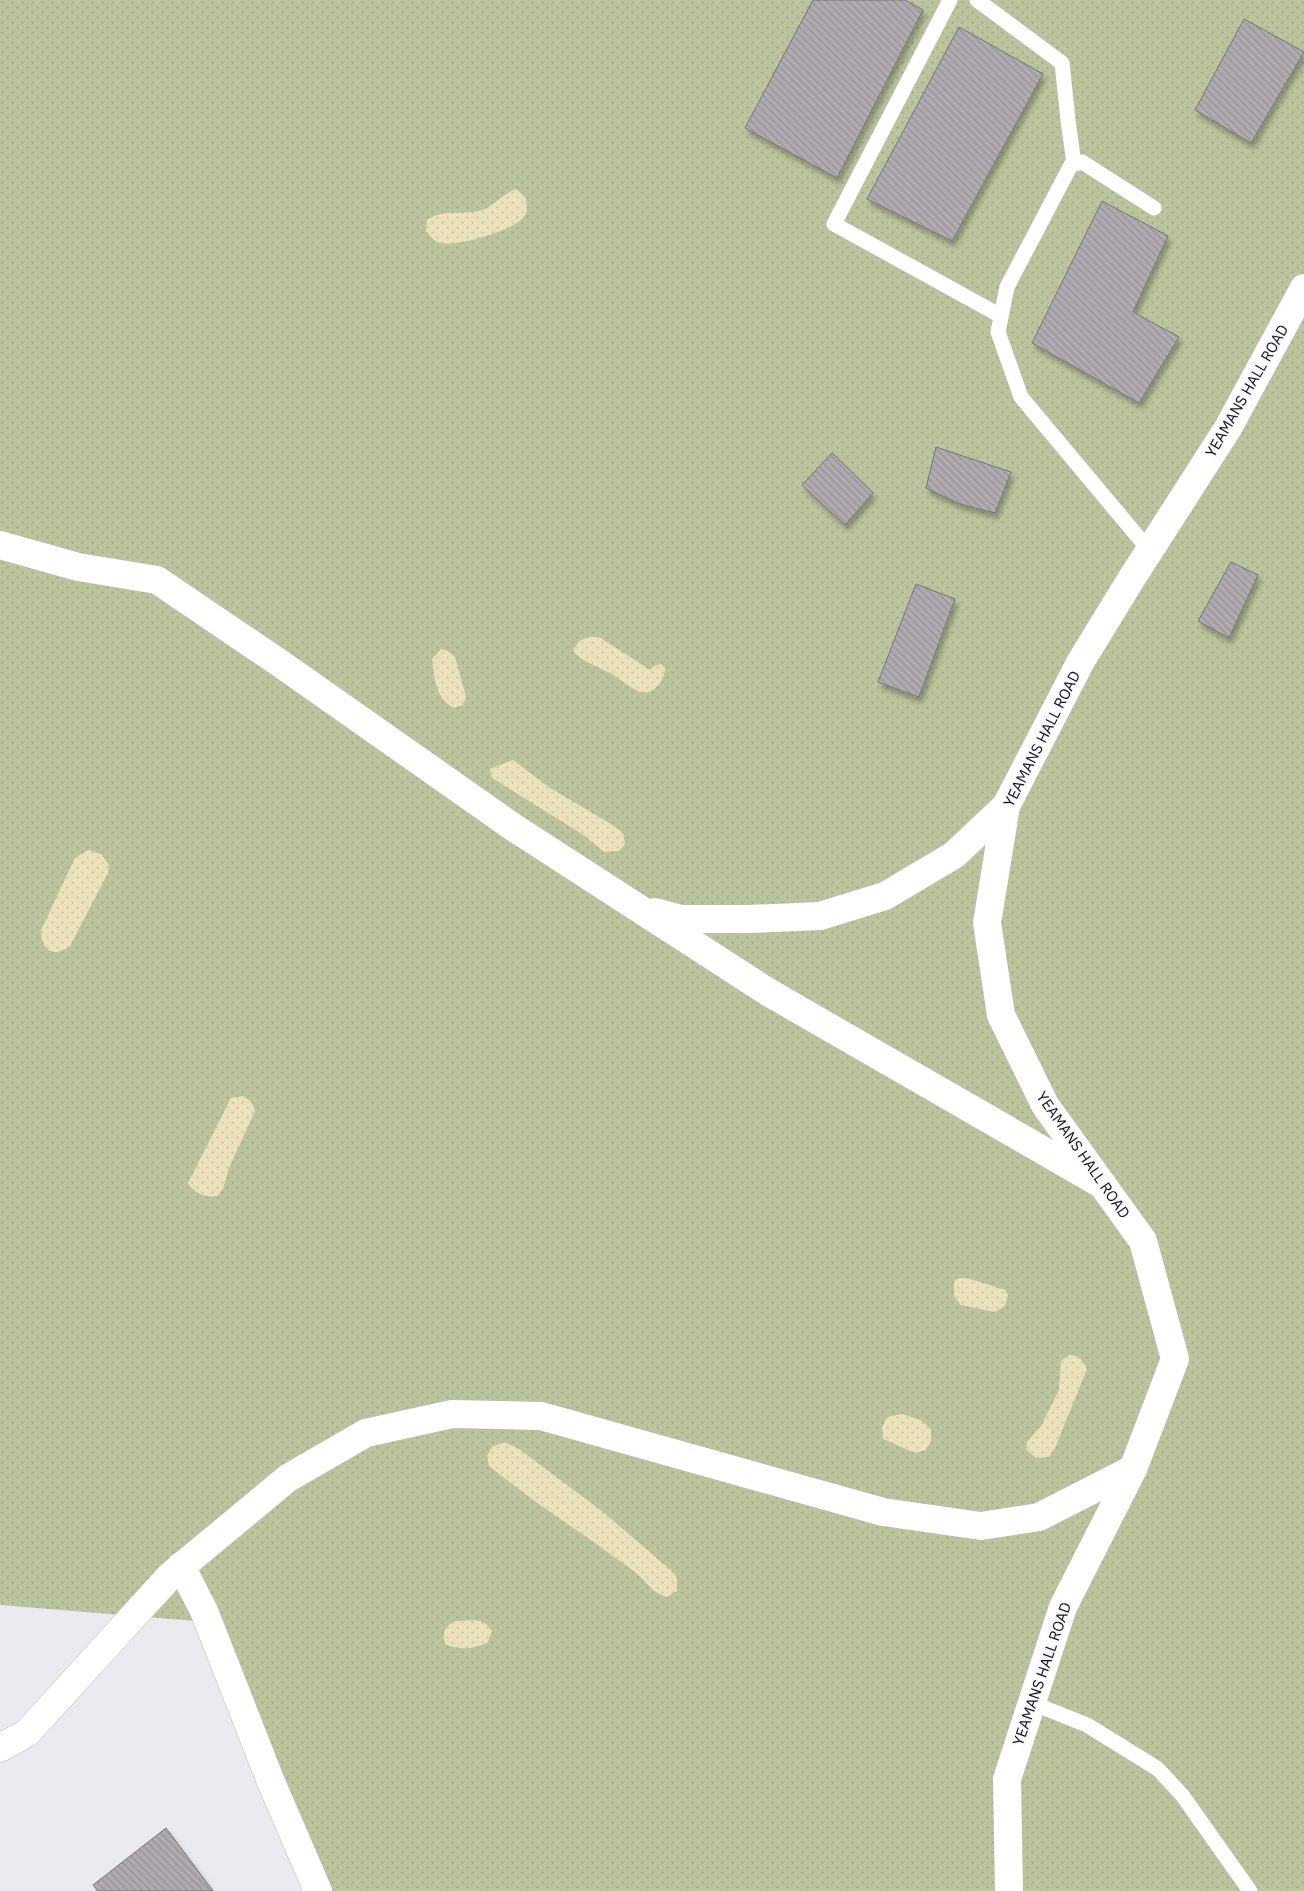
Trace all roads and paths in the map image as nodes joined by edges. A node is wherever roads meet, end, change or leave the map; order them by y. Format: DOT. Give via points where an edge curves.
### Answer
graph roads {
  1 [pos="950,0"];
  2 [pos="977,0"];
  3 [pos="1074,164"];
  4 [pos="1154,208"];
  5 [pos="1304,288"];
  6 [pos="1001,316"];
  7 [pos="0,545"];
  8 [pos="1150,550"];
  9 [pos="1006,806"];
  10 [pos="640,909"];
  11 [pos="1103,1185"];
  12 [pos="1133,1468"];
  13 [pos="181,1566"];
  14 [pos="1032,1704"];
  15 [pos="0,1748"];
  16 [pos="318,1891"];
  17 [pos="1009,1891"];
  18 [pos="1250,1891"];
  1 -- 6 [label="lane" via="834,224"];
  2 -- 3 [label="lane" via="1062,63"];
  3 -- 4 [label="lane" via="1082,162"];
  3 -- 6 [label="lane" via="1070,165 1007,287"];
  5 -- 8 [label="street, YEAMANS HALL ROAD" via="1228,428"];
  6 -- 8 [label="lane" via="998,332 1021,397"];
  7 -- 10 [label="street" via="78,567 157,580 513,827"];
  8 -- 9 [label="street, YEAMANS HALL ROAD" via="1081,661"];
  9 -- 10 [label="street" via="954,856 885,896 820,916 681,919"];
  9 -- 11 [label="street, YEAMANS HALL ROAD" via="987,923 1001,1015 1045,1105"];
  10 -- 11 [label="street" via="768,992"];
  11 -- 12 [label="street, YEAMANS HALL ROAD" via="1143,1241 1175,1359"];
  12 -- 13 [label="street" via="1039,1517 981,1526 883,1512 541,1416 452,1414 366,1433 288,1478"];
  12 -- 14 [label="street, YEAMANS HALL ROAD" via="1064,1606"];
  13 -- 15 [label="street" via="27,1733"];
  13 -- 16 [label="street" via="204,1611"];
  14 -- 17 [label="street, YEAMANS HALL ROAD" via="1007,1779"];
  14 -- 18 [label="lane" via="1087,1725 1158,1769 1182,1795"];
}
